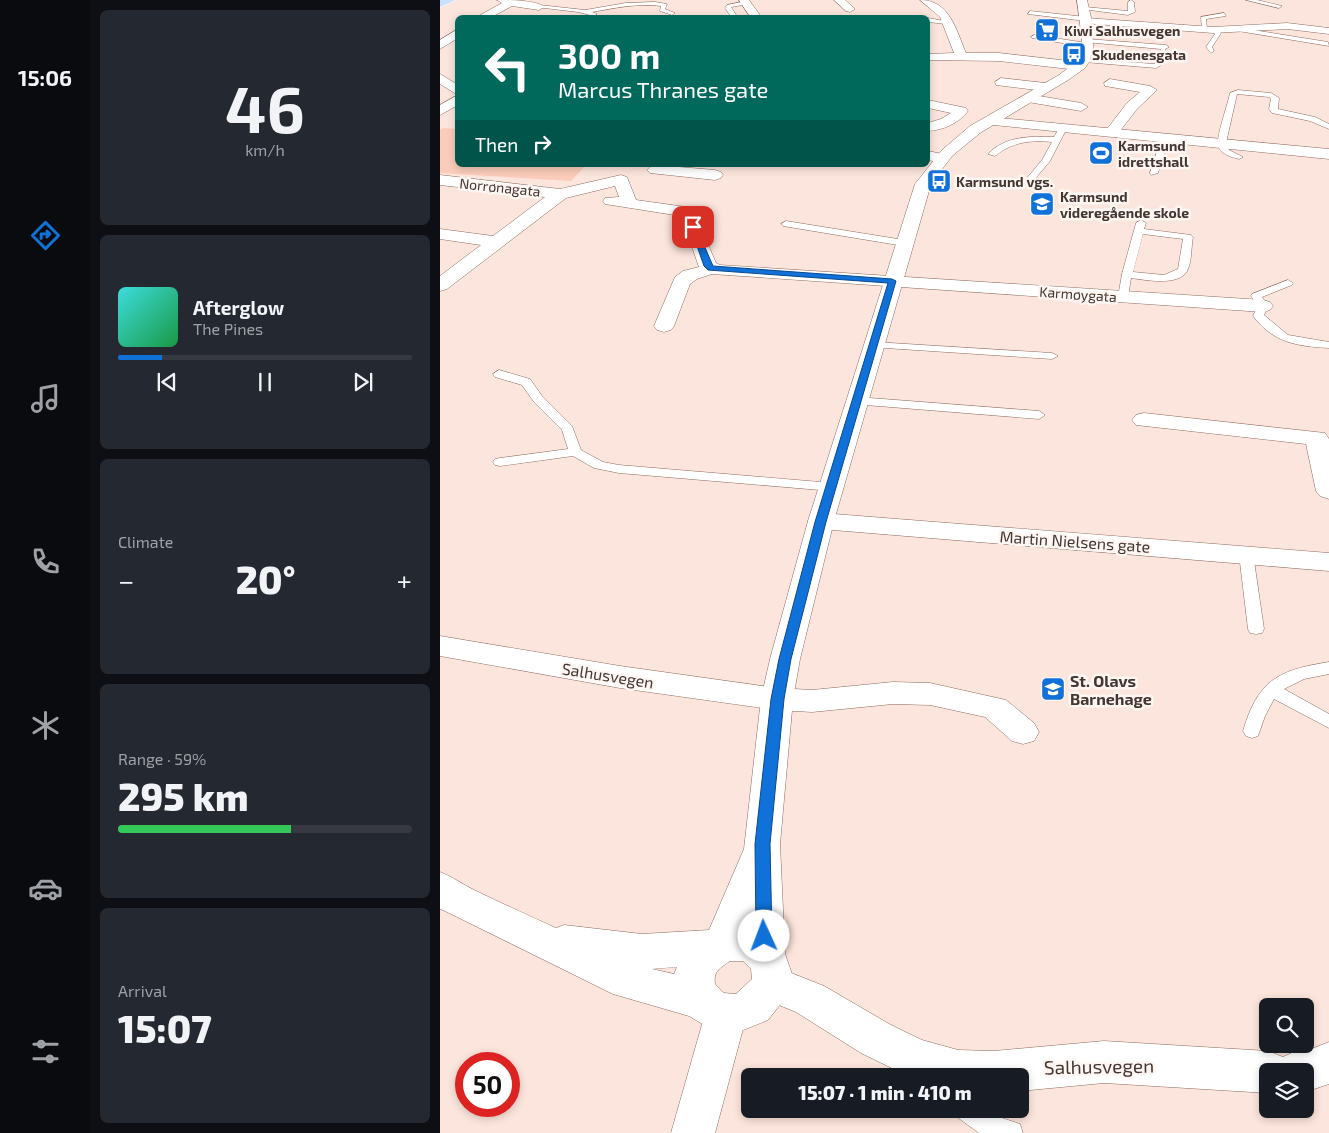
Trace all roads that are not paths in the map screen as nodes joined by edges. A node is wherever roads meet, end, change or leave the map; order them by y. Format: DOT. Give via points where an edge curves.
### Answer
graph roads {
  1 [pos="451,0"];
  2 [pos="839,0"];
  3 [pos="925,0"];
  4 [pos="1249,0"];
  5 [pos="506,2"];
  6 [pos="571,2"];
  7 [pos="745,2"];
  8 [pos="1131,2"];
  9 [pos="440,4"];
  10 [pos="1279,6"];
  11 [pos="539,7"];
  12 [pos="599,9"];
  13 [pos="850,9"];
  14 [pos="587,11"];
  15 [pos="672,13"];
  16 [pos="1033,13"];
  17 [pos="1085,13"];
  18 [pos="485,15"];
  19 [pos="594,15"];
  20 [pos="733,15"];
  21 [pos="755,15"];
  22 [pos="1224,15"];
  23 [pos="930,20"];
  24 [pos="946,22"];
  25 [pos="1209,29"];
  26 [pos="1234,29"];
  27 [pos="1329,31"];
  28 [pos="455,34"];
  29 [pos="1034,37"];
  30 [pos="1087,43"];
  31 [pos="1328,44"];
  32 [pos="440,46"];
  33 [pos="1211,51"];
  34 [pos="961,56"];
  35 [pos="930,57"];
  36 [pos="1081,63"];
  37 [pos="440,78"];
  38 [pos="1000,82"];
  39 [pos="1110,83"];
  40 [pos="1045,87"];
  41 [pos="455,89"];
  42 [pos="1027,98"];
  43 [pos="455,101"];
  44 [pos="930,104"];
  45 [pos="1081,107"];
  46 [pos="440,111"];
  47 [pos="1284,113"];
  48 [pos="958,115"];
  49 [pos="989,121"];
  50 [pos="1283,124"];
  51 [pos="930,127"];
  52 [pos="1329,127"];
  53 [pos="1111,133"];
  54 [pos="1060,134"];
  55 [pos="1165,138"];
  56 [pos="1222,143"];
  57 [pos="992,154"];
  58 [pos="1329,154"];
  59 [pos="935,157"];
  60 [pos="1239,158"];
  61 [pos="659,167"];
  62 [pos="1154,173"];
  63 [pos="715,176"];
  64 [pos="631,178"];
  65 [pos="1031,178"];
  66 [pos="440,180"];
  67 [pos="560,194"];
  68 [pos="611,201"];
  69 [pos="629,203"];
  70 [pos="786,224"];
  71 [pos="440,234"];
  72 [pos="497,242"];
  73 [pos="904,243"];
  74 [pos="711,269"];
  75 [pos="1127,274"];
  76 [pos="892,281"];
  77 [pos="1288,283"];
  78 [pos="440,285"];
  79 [pos="1123,297"];
  80 [pos="1263,306"];
  81 [pos="664,326"];
  82 [pos="874,345"];
  83 [pos="1329,345"];
  84 [pos="1052,356"];
  85 [pos="499,374"];
  86 [pos="857,401"];
  87 [pos="1039,415"];
  88 [pos="1144,420"];
  89 [pos="575,452"];
  90 [pos="500,462"];
  91 [pos="832,487"];
  92 [pos="1329,491"];
  93 [pos="821,522"];
  94 [pos="1246,554"];
  95 [pos="1329,562"];
  96 [pos="1256,629"];
  97 [pos="440,646"];
  98 [pos="1329,668"];
  99 [pos="1271,689"];
  100 [pos="777,699"];
  101 [pos="1329,722"];
  102 [pos="1252,731"];
  103 [pos="1023,732"];
  104 [pos="762,844"];
  105 [pos="440,888"];
  106 [pos="543,940"];
  107 [pos="719,946"];
  108 [pos="768,969"];
  109 [pos="712,1006"];
  110 [pos="1329,1063"];
  111 [pos="924,1068"];
  112 [pos="1029,1069"];
  113 [pos="1314,1069"];
  114 [pos="1259,1071"];
  115 [pos="978,1118"];
  116 [pos="693,1133"];
  117 [pos="1010,1133"];
  1 -- 9 [label="main road"];
  2 -- 13 [label="street"];
  3 -- 24 [label="street" via="945,16"];
  4 -- 10 [label="lane"];
  5 -- 11 [label="street"];
  5 -- 18 [label="street"];
  6 -- 12 [label="lane"];
  7 -- 20 [label="lane" via="729,6"];
  7 -- 21 [label="street"];
  8 -- 17 [label="lane" via="1132,12 1128,13"];
  11 -- 14 [label="lane"];
  12 -- 14 [label="lane"];
  12 -- 15 [label="lane" via="658,3 665,5 662,10"];
  14 -- 19 [label="lane"];
  16 -- 17 [label="lane"];
  17 -- 25 [label="street"];
  17 -- 30 [label="street"];
  22 -- 25 [label="lane" via="1203,18"];
  23 -- 24 [label="lane"];
  24 -- 34 [label="street"];
  25 -- 26 [label="street"];
  25 -- 33 [label="lane" via="1218,33 1210,44"];
  26 -- 27 [label="street" via="1287,26"];
  26 -- 31 [label="lane"];
  28 -- 32 [label="street"];
  29 -- 30 [label="lane"];
  30 -- 36 [label="street"];
  30 -- 36 [label="lane" via="1165,48 1160,64 1156,66"];
  34 -- 35 [label="street"];
  34 -- 36 [label="street"];
  36 -- 40 [label="street"];
  37 -- 41 [label="street"];
  38 -- 40 [label="street"];
  39 -- 53 [label="street" via="1150,90 1132,106"];
  40 -- 42 [label="street"];
  42 -- 45 [label="street"];
  42 -- 49 [label="street"];
  43 -- 46 [label="street"];
  44 -- 48 [label="street" via="959,109 961,113"];
  47 -- 50 [label="lane"];
  47 -- 52 [label="lane" via="1312,119"];
  47 -- 56 [label="lane" via="1274,109 1275,98 1271,95 1244,91 1234,94"];
  48 -- 49 [label="street"];
  48 -- 51 [label="street"];
  49 -- 54 [label="street" via="1039,123"];
  49 -- 59 [label="street"];
  53 -- 54 [label="street"];
  53 -- 55 [label="street"];
  54 -- 57 [label="lane" via="1014,141"];
  54 -- 65 [label="lane" via="1046,161"];
  55 -- 56 [label="street"];
  55 -- 62 [label="lane"];
  56 -- 58 [label="street"];
  56 -- 60 [label="lane" via="1229,154"];
  59 -- 73 [label="street"];
  61 -- 63 [label="street, Norrønagata"];
  61 -- 64 [label="street, Norrønagata"];
  64 -- 67 [label="street, Norrønagata"];
  64 -- 69 [label="street"];
  66 -- 67 [label="street, Norrønagata"];
  67 -- 72 [label="street, Norrønagata"];
  68 -- 69 [label="street"];
  69 -- 74 [label="street" via="679,210 691,216 695,235"];
  70 -- 73 [label="lane"];
  71 -- 72 [label="street"];
  72 -- 78 [label="street, Norrønagata"];
  73 -- 76 [label="street"];
  74 -- 76 [label="street, Karmøygata"];
  74 -- 81 [label="street" via="682,281"];
  75 -- 75 [label="lane" via="1140,226 1188,237 1183,270 1175,276"];
  75 -- 79 [label="lane"];
  76 -- 79 [label="street, Karmøygata"];
  76 -- 82 [label="street"];
  77 -- 80 [label="lane" via="1256,296"];
  79 -- 80 [label="street, Karmøygata"];
  80 -- 83 [label="lane" via="1258,316 1284,338"];
  82 -- 84 [label="lane"];
  82 -- 86 [label="street"];
  85 -- 89 [label="lane" via="526,382 568,429"];
  86 -- 87 [label="lane"];
  86 -- 91 [label="street"];
  88 -- 92 [label="street" via="1317,438"];
  89 -- 90 [label="lane"];
  89 -- 91 [label="lane" via="599,465 619,469"];
  91 -- 93 [label="street"];
  93 -- 94 [label="street, Martin Nielsens gate"];
  93 -- 100 [label="street"];
  94 -- 95 [label="street, Martin Nielsens gate"];
  94 -- 96 [label="lane"];
  97 -- 100 [label="street, Salhusvegen" via="620,678"];
  98 -- 99 [label="lane" via="1289,676"];
  99 -- 101 [label="lane"];
  99 -- 102 [label="lane" via="1256,712"];
  100 -- 103 [label="street, Salhusvegen" via="812,701 892,693 930,694 994,708"];
  100 -- 104 [label="street"];
  104 -- 107 [label="street"];
  104 -- 108 [label="street"];
  105 -- 106 [label="street" via="456,899"];
  106 -- 107 [label="street" via="642,952"];
  106 -- 109 [label="street" via="626,980"];
  107 -- 108 [label="street" via="746,944 756,947"];
  107 -- 109 [label="street" via="704,956 694,975 695,991"];
  108 -- 109 [label="street" via="760,1000 749,1008"];
  108 -- 111 [label="street, Salhusvegen" via="810,999"];
  109 -- 116 [label="street"];
  110 -- 113 [label="street"];
  112 -- 114 [label="street, Salhusvegen" via="1104,1062"];
  115 -- 117 [label="lane"];
}
